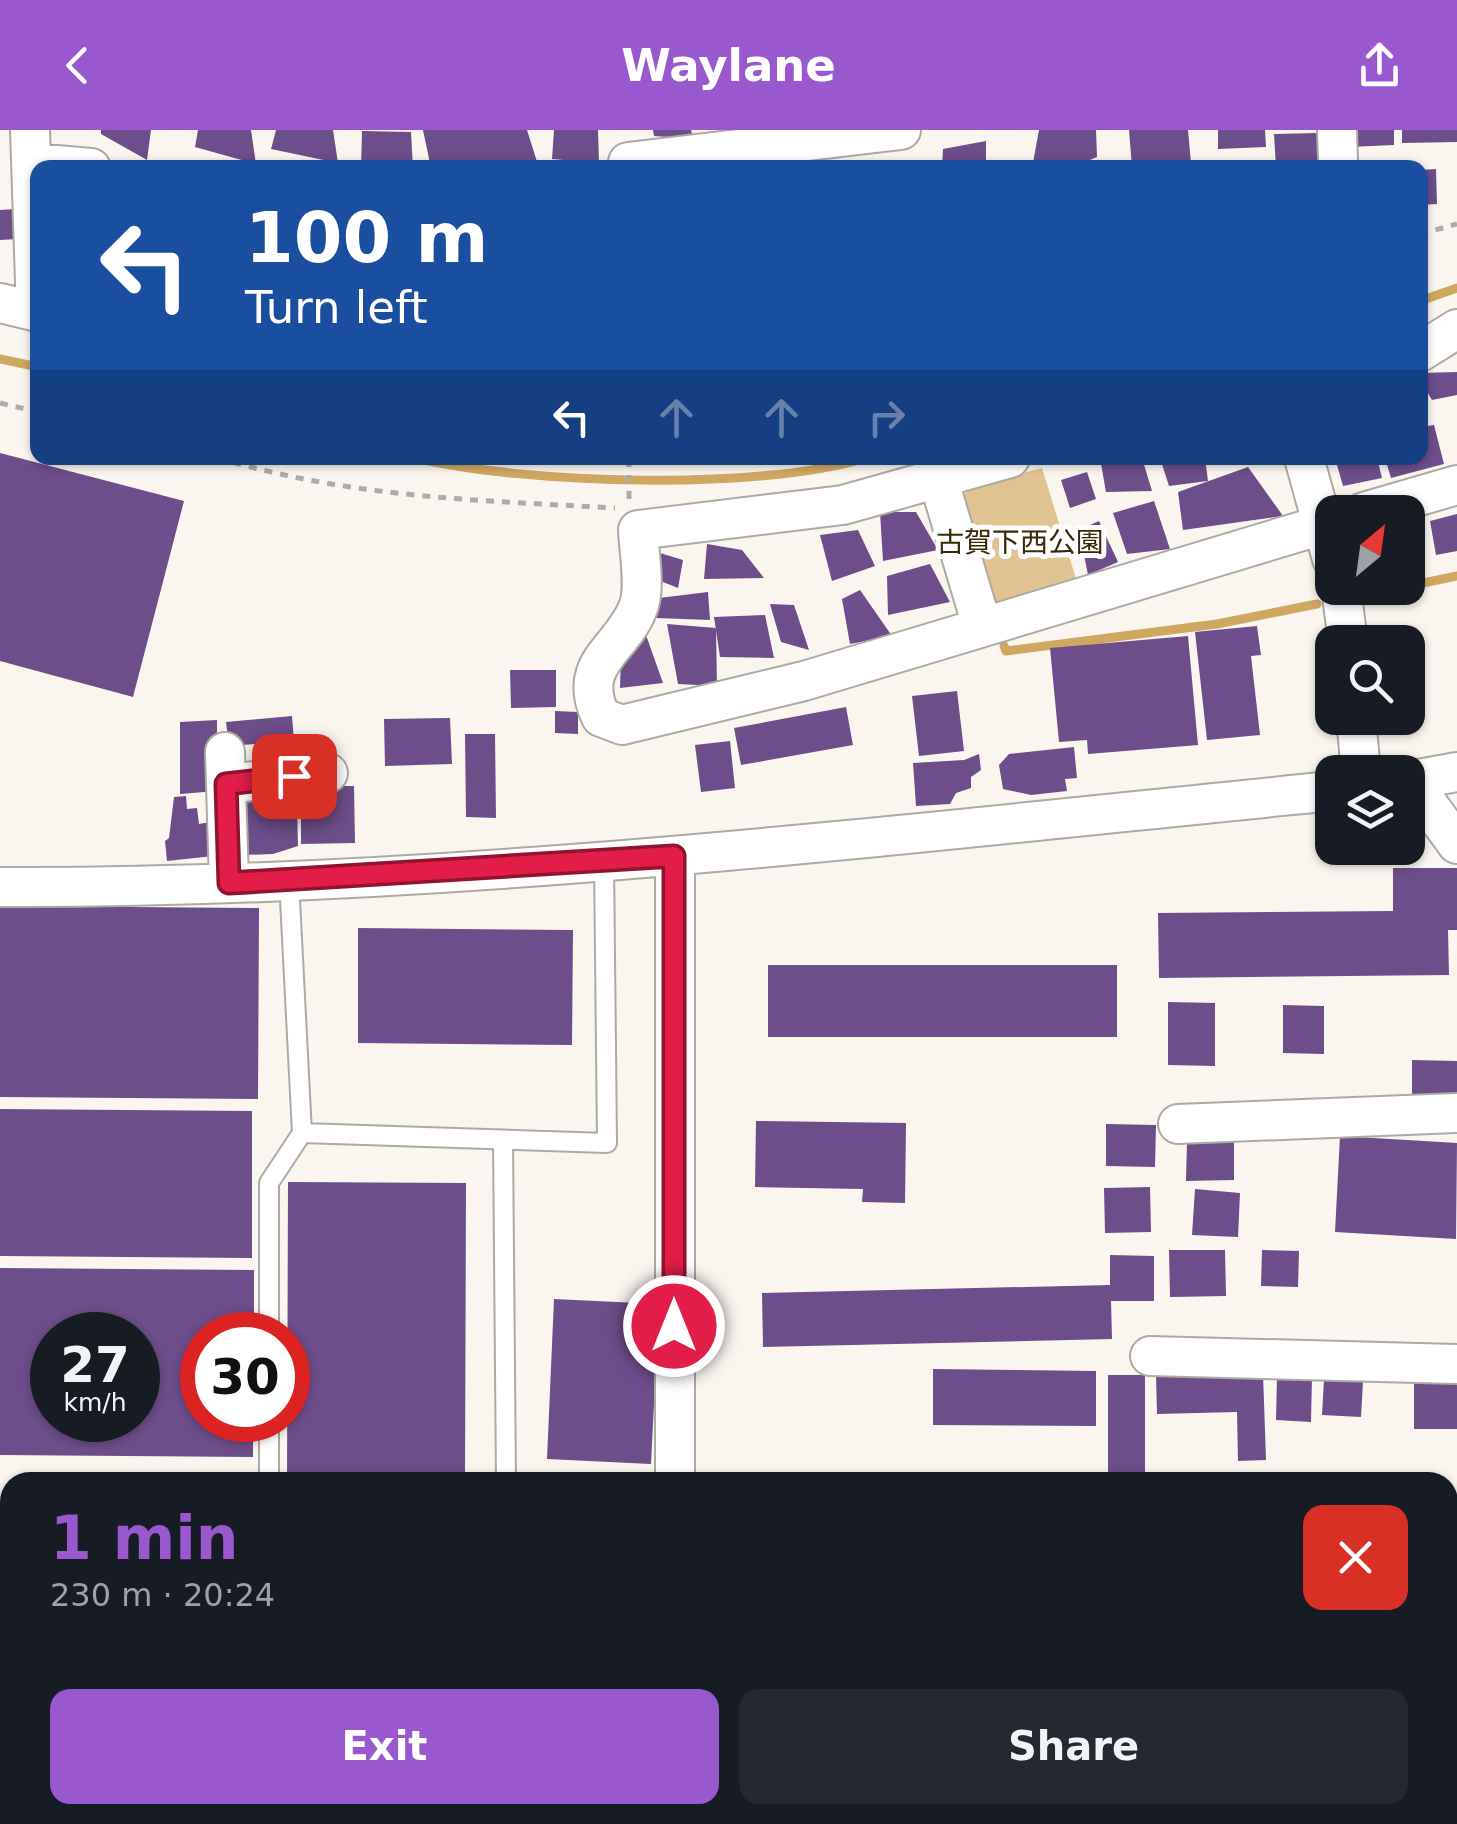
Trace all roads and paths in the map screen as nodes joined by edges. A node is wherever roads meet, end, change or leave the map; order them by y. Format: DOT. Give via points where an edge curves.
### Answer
graph roads {
  1 [pos="901,130"];
  2 [pos="32,146"];
  3 [pos="628,153"];
  4 [pos="70,160"];
  5 [pos="1457,224"];
  6 [pos="1428,232"];
  7 [pos="0,303"];
  8 [pos="30,310"];
  9 [pos="1457,330"];
  10 [pos="1428,347"];
  11 [pos="0,403"];
  12 [pos="30,410"];
  13 [pos="243,465"];
  14 [pos="629,465"];
  15 [pos="985,465"];
  16 [pos="1306,465"];
  17 [pos="938,478"];
  18 [pos="1457,485"];
  19 [pos="1316,495"];
  20 [pos="1423,495"];
  21 [pos="1315,539"];
  22 [pos="982,626"];
  23 [pos="1457,772"];
  24 [pos="328,773"];
  25 [pos="1425,778"];
  26 [pos="1315,793"];
  27 [pos="1425,802"];
  28 [pos="1457,844"];
  29 [pos="674,856"];
  30 [pos="604,860"];
  31 [pos="289,880"];
  32 [pos="229,883"];
  33 [pos="0,887"];
  34 [pos="1457,1113"];
  35 [pos="1178,1124"];
  36 [pos="302,1134"];
  37 [pos="504,1140"];
  38 [pos="269,1312"];
  39 [pos="1150,1356"];
  40 [pos="1457,1364"];
  41 [pos="269,1442"];
  42 [pos="269,1472"];
  43 [pos="506,1472"];
  44 [pos="674,1472"];
  1 -- 3 [label="street"];
  2 -- 4 [label="street"];
  5 -- 6 [label="path"];
  7 -- 8 [label="street"];
  9 -- 10 [label="street"];
  11 -- 12 [label="path"];
  13 -- 14 [label="path" via="384,495 629,509"];
  15 -- 17 [label="street"];
  16 -- 19 [label="street"];
  17 -- 22 [label="street"];
  17 -- 22 [label="street" via="823,509 638,530 640,605 597,662 594,703 601,717 622,725 804,682"];
  18 -- 20 [label="street"];
  21 -- 22 [label="street"];
  23 -- 25 [label="street"];
  24 -- 32 [label="street" via="226,768"];
  26 -- 29 [label="street"];
  27 -- 28 [label="street"];
  29 -- 30 [label="street"];
  29 -- 44 [label="street"];
  30 -- 31 [label="street"];
  30 -- 37 [label="lane" via="607,1143"];
  31 -- 32 [label="street"];
  31 -- 36 [label="lane"];
  32 -- 33 [label="street"];
  34 -- 35 [label="street"];
  36 -- 37 [label="lane"];
  36 -- 38 [label="lane" via="269,1183"];
  37 -- 43 [label="lane"];
  39 -- 40 [label="street"];
  41 -- 42 [label="lane"];
}
